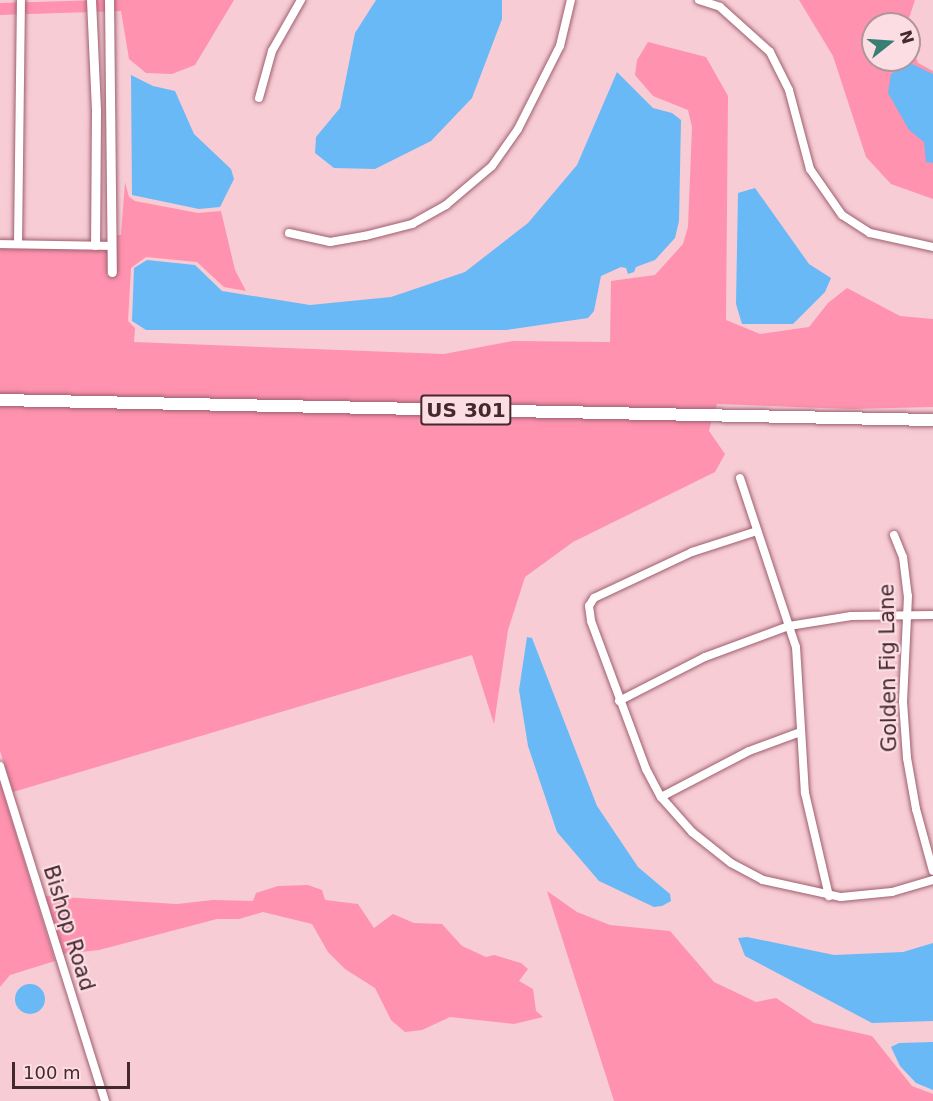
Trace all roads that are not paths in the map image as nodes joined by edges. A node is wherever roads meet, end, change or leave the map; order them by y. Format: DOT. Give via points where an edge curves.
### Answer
graph roads {
  1 [pos="21,0"];
  2 [pos="301,0"];
  3 [pos="571,0"];
  4 [pos="699,0"];
  5 [pos="110,3"];
  6 [pos="92,4"];
  7 [pos="259,98"];
  8 [pos="289,233"];
  9 [pos="0,243"];
  10 [pos="18,243"];
  11 [pos="95,245"];
  12 [pos="112,246"];
  13 [pos="933,246"];
  14 [pos="112,272"];
  15 [pos="0,400"];
  16 [pos="933,420"];
  17 [pos="740,478"];
  18 [pos="757,531"];
  19 [pos="894,535"];
  20 [pos="908,615"];
  21 [pos="933,615"];
  22 [pos="789,626"];
  23 [pos="619,701"];
  24 [pos="798,733"];
  25 [pos="0,766"];
  26 [pos="662,798"];
  27 [pos="933,871"];
  28 [pos="933,880"];
  29 [pos="829,896"];
  30 [pos="105,1101"];
  1 -- 10 [label="street"];
  2 -- 7 [label="street" via="272,51"];
  3 -- 8 [label="street" via="560,46 518,129 492,166 446,205 412,224 365,237 330,242"];
  4 -- 13 [label="street" via="720,8 770,52 789,90 810,169 842,215 870,233"];
  5 -- 6 [label="street"];
  5 -- 12 [label="street"];
  6 -- 11 [label="street"];
  9 -- 10 [label="street"];
  10 -- 11 [label="street"];
  11 -- 12 [label="street"];
  12 -- 14 [label="street"];
  15 -- 16 [label="main road, US 301"];
  17 -- 18 [label="street"];
  18 -- 22 [label="street"];
  18 -- 23 [label="street" via="692,552 594,598 589,606 591,621"];
  19 -- 20 [label="street, Golden Fig Lane" via="904,563"];
  20 -- 21 [label="street"];
  20 -- 22 [label="street" via="851,616"];
  20 -- 27 [label="street, Golden Fig Lane" via="903,702 906,747 911,789"];
  22 -- 23 [label="street" via="705,657"];
  22 -- 24 [label="street" via="798,663"];
  23 -- 26 [label="street"];
  24 -- 26 [label="street" via="749,751"];
  24 -- 29 [label="street" via="809,815"];
  25 -- 30 [label="street, Bishop Road"];
  26 -- 29 [label="street" via="692,832 741,869 773,884"];
  28 -- 29 [label="street" via="878,895"];
}
